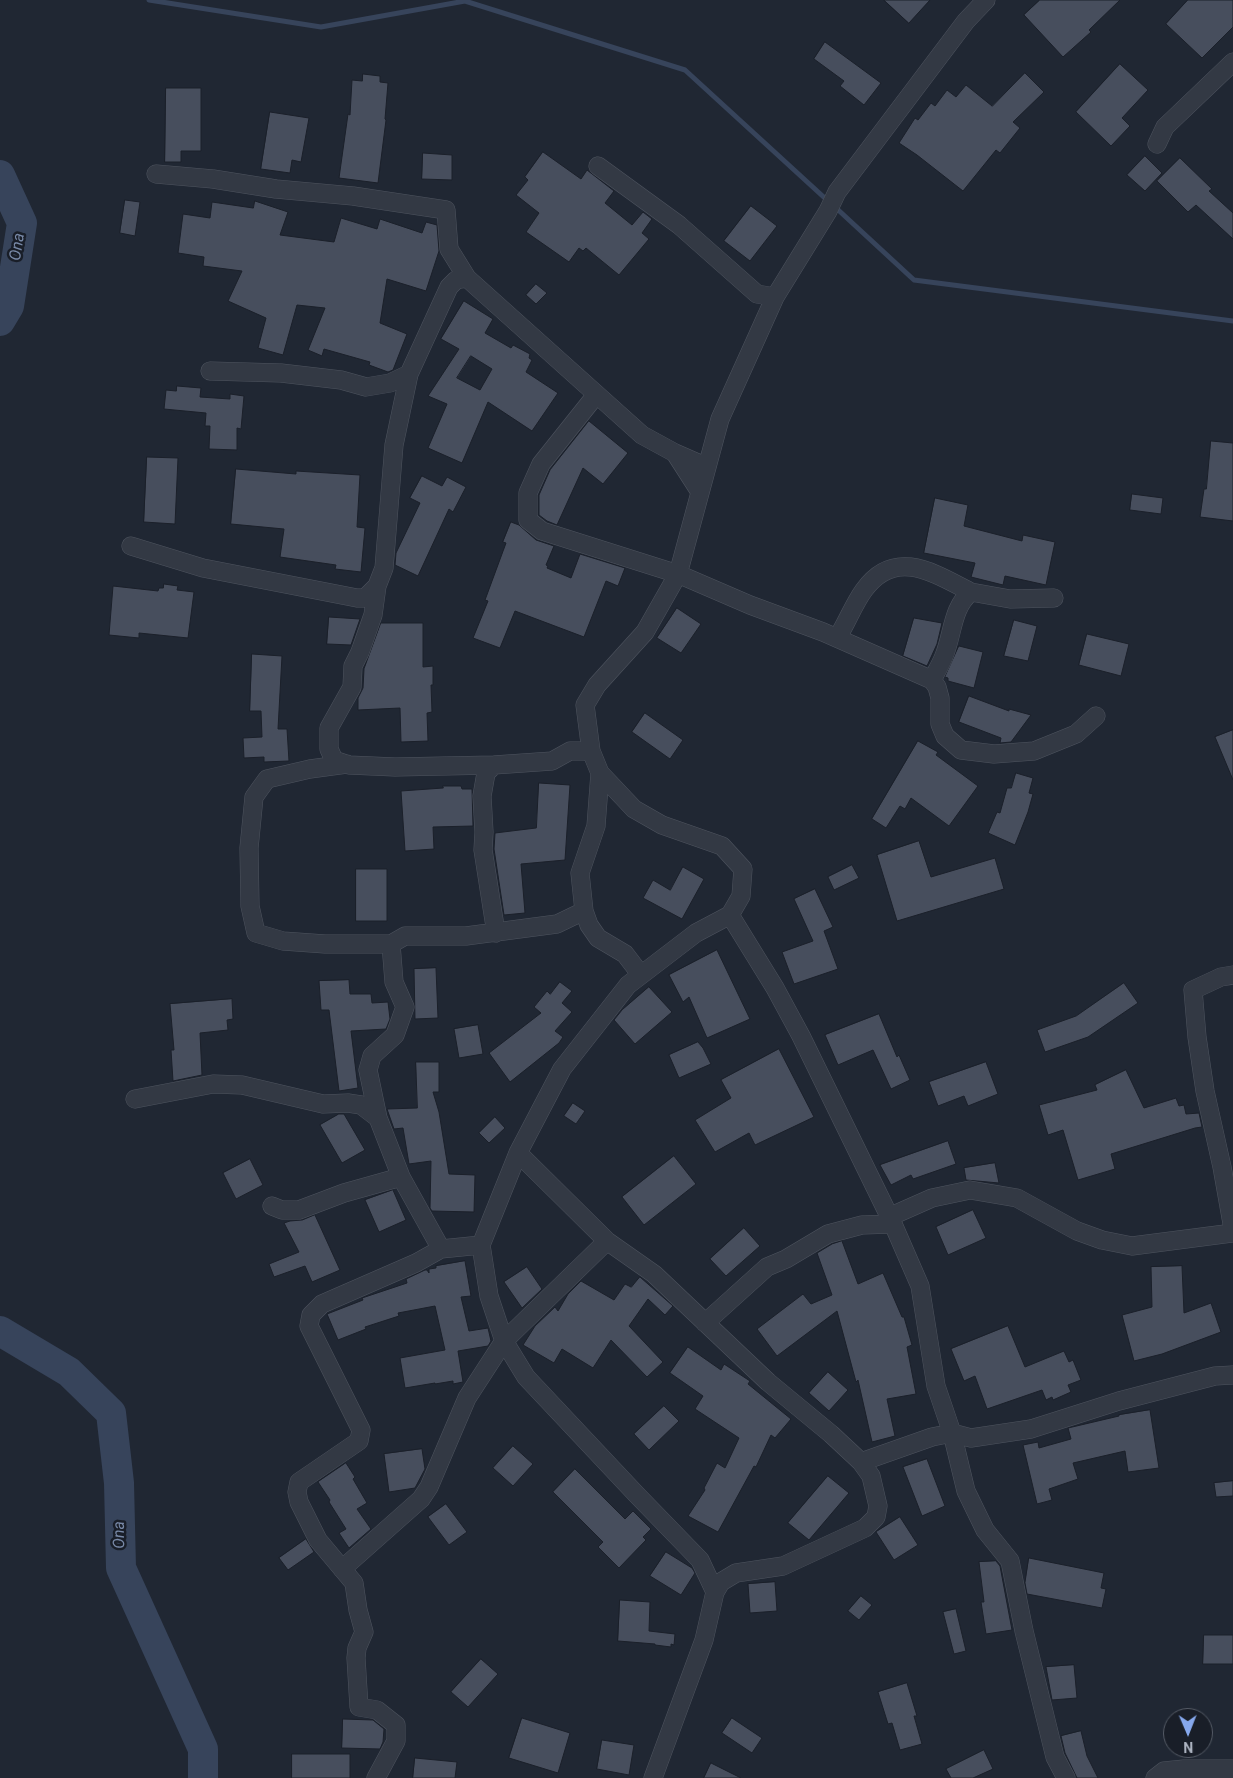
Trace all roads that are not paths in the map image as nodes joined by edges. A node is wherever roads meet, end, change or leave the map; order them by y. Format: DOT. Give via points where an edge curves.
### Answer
graph roads {
  1 [pos="986,0"];
  2 [pos="1233,62"];
  3 [pos="1157,144"];
  4 [pos="598,166"];
  5 [pos="156,174"];
  6 [pos="467,278"];
  7 [pos="775,298"];
  8 [pos="210,371"];
  9 [pos="409,374"];
  10 [pos="596,395"];
  11 [pos="675,453"];
  12 [pos="708,461"];
  13 [pos="700,492"];
  14 [pos="131,546"];
  15 [pos="678,574"];
  16 [pos="378,586"];
  17 [pos="971,592"];
  18 [pos="1054,598"];
  19 [pos="837,638"];
  20 [pos="932,680"];
  21 [pos="1096,716"];
  22 [pos="590,750"];
  23 [pos="347,764"];
  24 [pos="494,765"];
  25 [pos="600,773"];
  26 [pos="584,911"];
  27 [pos="730,915"];
  28 [pos="496,933"];
  29 [pos="391,944"];
  30 [pos="641,975"];
  31 [pos="1233,975"];
  32 [pos="134,1099"];
  33 [pos="378,1118"];
  34 [pos="518,1153"];
  35 [pos="401,1177"];
  36 [pos="272,1206"];
  37 [pos="891,1221"];
  38 [pos="1233,1229"];
  39 [pos="1233,1233"];
  40 [pos="607,1240"];
  41 [pos="481,1245"];
  42 [pos="441,1249"];
  43 [pos="705,1323"];
  44 [pos="504,1341"];
  45 [pos="1233,1375"];
  46 [pos="952,1433"];
  47 [pos="861,1462"];
  48 [pos="342,1570"];
  49 [pos="715,1592"];
  50 [pos="1233,1769"];
  51 [pos="376,1778"];
  52 [pos="653,1778"];
  53 [pos="1066,1778"];
  54 [pos="1155,1778"];
  1 -- 7 [label="street" via="966,21 837,192"];
  2 -- 3 [label="street" via="1165,127"];
  4 -- 7 [label="street" via="679,225 758,294"];
  5 -- 6 [label="street" via="446,210 448,249"];
  6 -- 9 [label="street" via="456,280 449,287"];
  6 -- 10 [label="street"];
  7 -- 12 [label="street" via="720,419"];
  8 -- 9 [label="street" via="281,373 341,380 366,387 390,383"];
  9 -- 16 [label="street" via="394,445 384,568"];
  10 -- 11 [label="street" via="642,435"];
  10 -- 15 [label="street" via="541,464 528,493 528,520 542,530"];
  11 -- 12 [label="street"];
  11 -- 13 [label="street"];
  12 -- 13 [label="street"];
  13 -- 15 [label="street"];
  14 -- 16 [label="street" via="203,568 357,598 365,598"];
  15 -- 19 [label="street"];
  15 -- 22 [label="street" via="645,632 598,685 585,705"];
  16 -- 23 [label="street" via="374,615 353,666 352,687 329,728 328,749 334,760"];
  17 -- 18 [label="street" via="1010,599"];
  17 -- 19 [label="street" via="916,566 892,568 873,578 862,592"];
  17 -- 20 [label="street" via="964,597 957,611 945,655"];
  19 -- 20 [label="street"];
  20 -- 21 [label="street" via="940,698 940,724 945,736 961,750 994,754 1034,751 1076,734"];
  22 -- 24 [label="street" via="570,751 552,761"];
  22 -- 25 [label="street"];
  23 -- 24 [label="street" via="395,767"];
  23 -- 29 [label="street" via="267,779 254,796 249,858 250,906 256,933 283,941"];
  24 -- 28 [label="street" via="486,773 482,796 482,850"];
  25 -- 26 [label="street" via="596,826 580,873"];
  25 -- 27 [label="street" via="634,810 662,825 722,846 743,869 741,896"];
  26 -- 28 [label="street" via="557,924"];
  26 -- 30 [label="street" via="588,925 598,938 625,954"];
  27 -- 30 [label="street" via="696,933"];
  27 -- 37 [label="street" via="792,1020"];
  28 -- 29 [label="street" via="404,936"];
  29 -- 33 [label="street" via="394,982 405,1007 395,1035 372,1056 368,1070"];
  30 -- 34 [label="street" via="628,985 562,1069"];
  31 -- 38 [label="street" via="1220,977 1193,990 1205,1091"];
  32 -- 33 [label="street" via="214,1084 242,1085 323,1104 361,1105"];
  33 -- 35 [label="street"];
  34 -- 40 [label="street"];
  34 -- 41 [label="street"];
  35 -- 36 [label="street" via="299,1210"];
  35 -- 42 [label="street"];
  37 -- 39 [label="street" via="932,1198 970,1190 1017,1198 1077,1231 1132,1246"];
  37 -- 43 [label="street" via="828,1234 767,1267"];
  37 -- 46 [label="street" via="920,1286 936,1386"];
  40 -- 43 [label="street" via="654,1274"];
  40 -- 44 [label="street"];
  41 -- 42 [label="street"];
  41 -- 44 [label="street" via="489,1296"];
  42 -- 48 [label="street" via="416,1264 322,1304 311,1315 309,1326 361,1430 359,1441 298,1482 299,1502 318,1540"];
  43 -- 47 [label="street"];
  44 -- 48 [label="street" via="467,1398 421,1499"];
  44 -- 49 [label="street" via="526,1377 700,1560"];
  45 -- 46 [label="street" via="1216,1376 1119,1401 1031,1429 971,1438"];
  46 -- 47 [label="street"];
  46 -- 53 [label="street" via="966,1491 985,1530 1010,1561 1055,1757"];
  47 -- 49 [label="street" via="871,1476 878,1506 876,1517 865,1528 783,1566 736,1573 722,1582"];
  48 -- 51 [label="street" via="354,1583 364,1632 356,1648 359,1707 377,1710 396,1725 396,1741"];
  49 -- 52 [label="street" via="704,1640"];
  50 -- 54 [label="street" via="1164,1771"];
}
